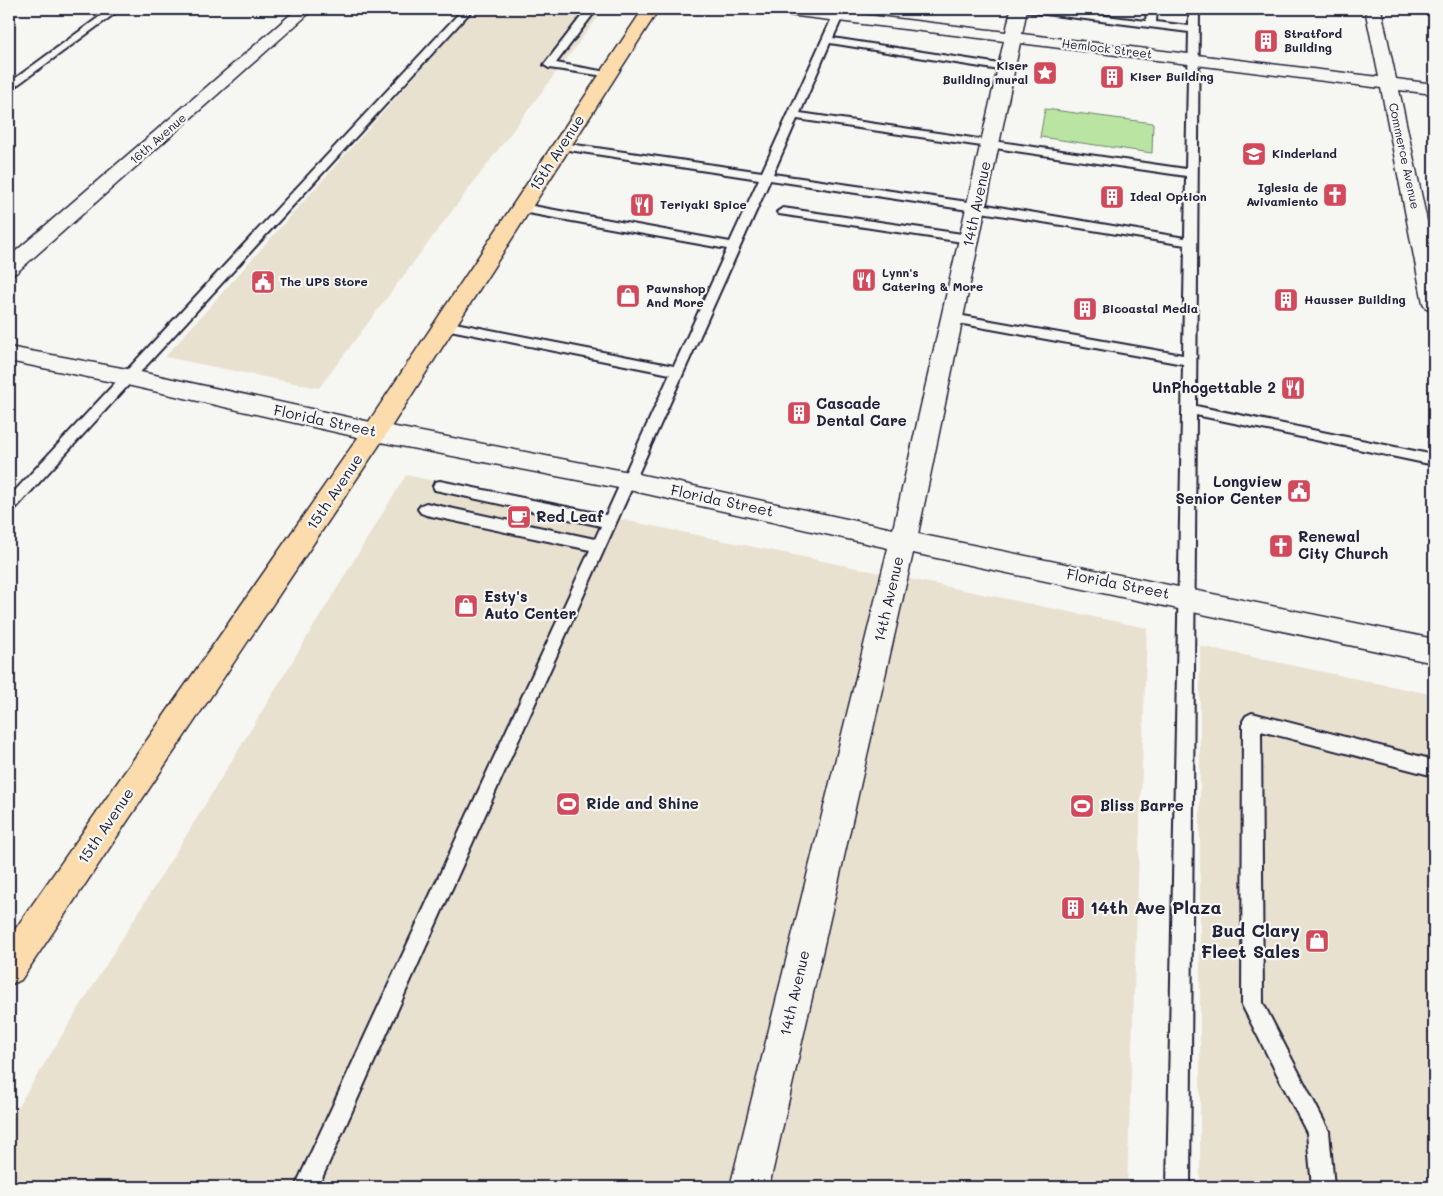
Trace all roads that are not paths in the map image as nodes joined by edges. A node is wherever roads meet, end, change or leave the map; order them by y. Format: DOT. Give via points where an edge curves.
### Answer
graph roads {
  1 [pos="116,9"];
  2 [pos="306,9"];
  3 [pos="468,9"];
  4 [pos="592,9"];
  5 [pos="651,9"];
  6 [pos="780,9"];
  7 [pos="1019,9"];
  8 [pos="1028,9"];
  9 [pos="1152,9"];
  10 [pos="1194,9"];
  11 [pos="1373,9"];
  12 [pos="840,13"];
  13 [pos="1092,13"];
  14 [pos="1151,24"];
  15 [pos="1194,30"];
  16 [pos="1012,36"];
  17 [pos="827,40"];
  18 [pos="1194,60"];
  19 [pos="1006,68"];
  20 [pos="608,75"];
  21 [pos="1389,83"];
  22 [pos="9,88"];
  23 [pos="1434,89"];
  24 [pos="793,115"];
  25 [pos="989,144"];
  26 [pos="562,146"];
  27 [pos="1192,173"];
  28 [pos="766,176"];
  29 [pos="976,207"];
  30 [pos="522,208"];
  31 [pos="783,212"];
  32 [pos="969,239"];
  33 [pos="1192,243"];
  34 [pos="735,246"];
  35 [pos="9,268"];
  36 [pos="1434,303"];
  37 [pos="952,318"];
  38 [pos="446,325"];
  39 [pos="9,354"];
  40 [pos="1190,361"];
  41 [pos="678,371"];
  42 [pos="127,377"];
  43 [pos="1189,409"];
  44 [pos="375,432"];
  45 [pos="1434,460"];
  46 [pos="629,481"];
  47 [pos="440,486"];
  48 [pos="9,506"];
  49 [pos="426,509"];
  50 [pos="610,522"];
  51 [pos="903,541"];
  52 [pos="600,546"];
  53 [pos="1187,598"];
  54 [pos="1434,651"];
  55 [pos="1434,768"];
  56 [pos="9,968"];
  57 [pos="306,1187"];
  58 [pos="749,1187"];
  59 [pos="1179,1187"];
  60 [pos="1323,1187"];
  1 -- 22 [label="lane"];
  2 -- 35 [label="street, 16th Avenue"];
  3 -- 42 [label="lane"];
  4 -- 20 [label="lane" via="549,65"];
  5 -- 20 [label="main road, 15th Avenue"];
  6 -- 12 [label="street, Hemlock Street"];
  7 -- 16 [label="street, 14th Avenue"];
  8 -- 13 [label="lane"];
  9 -- 14 [label="lane"];
  10 -- 15 [label="lane"];
  11 -- 21 [label="street, Commerce Avenue"];
  12 -- 16 [label="street, Hemlock Street"];
  12 -- 17 [label="lane"];
  13 -- 14 [label="lane"];
  14 -- 15 [label="lane"];
  15 -- 18 [label="lane"];
  16 -- 18 [label="street, Hemlock Street"];
  16 -- 19 [label="street, 14th Avenue"];
  17 -- 19 [label="lane"];
  17 -- 24 [label="lane"];
  18 -- 21 [label="street, Hemlock Street"];
  18 -- 27 [label="lane"];
  19 -- 25 [label="street, 14th Avenue"];
  20 -- 26 [label="main road, 15th Avenue"];
  21 -- 23 [label="street, Hemlock Street"];
  21 -- 36 [label="street, Commerce Avenue"];
  24 -- 25 [label="lane"];
  24 -- 28 [label="lane"];
  25 -- 27 [label="lane"];
  25 -- 29 [label="street, 14th Avenue"];
  26 -- 28 [label="lane"];
  26 -- 30 [label="main road, 15th Avenue"];
  27 -- 33 [label="lane"];
  28 -- 29 [label="lane"];
  28 -- 34 [label="lane"];
  29 -- 32 [label="street, 14th Avenue"];
  29 -- 33 [label="lane"];
  30 -- 34 [label="lane"];
  30 -- 38 [label="main road, 15th Avenue"];
  31 -- 32 [label="lane"];
  32 -- 37 [label="street, 14th Avenue"];
  33 -- 40 [label="lane"];
  34 -- 41 [label="lane"];
  37 -- 40 [label="lane"];
  37 -- 51 [label="street, 14th Avenue"];
  38 -- 41 [label="lane"];
  38 -- 44 [label="main road, 15th Avenue"];
  39 -- 42 [label="street, Florida Street"];
  40 -- 43 [label="lane"];
  41 -- 46 [label="lane"];
  42 -- 44 [label="street, Florida Street"];
  42 -- 48 [label="lane"];
  43 -- 45 [label="lane"];
  43 -- 53 [label="lane"];
  44 -- 46 [label="street, Florida Street"];
  44 -- 56 [label="main road, 15th Avenue"];
  46 -- 50 [label="lane"];
  46 -- 51 [label="street, Florida Street"];
  47 -- 50 [label="lane"];
  49 -- 52 [label="lane"];
  50 -- 52 [label="lane"];
  51 -- 53 [label="street, Florida Street"];
  51 -- 58 [label="street, 14th Avenue"];
  52 -- 57 [label="lane"];
  53 -- 54 [label="street, Florida Street"];
  53 -- 59 [label="lane"];
  55 -- 60 [label="lane" via="1252,721 1253,1005 1318,1131"];
}
